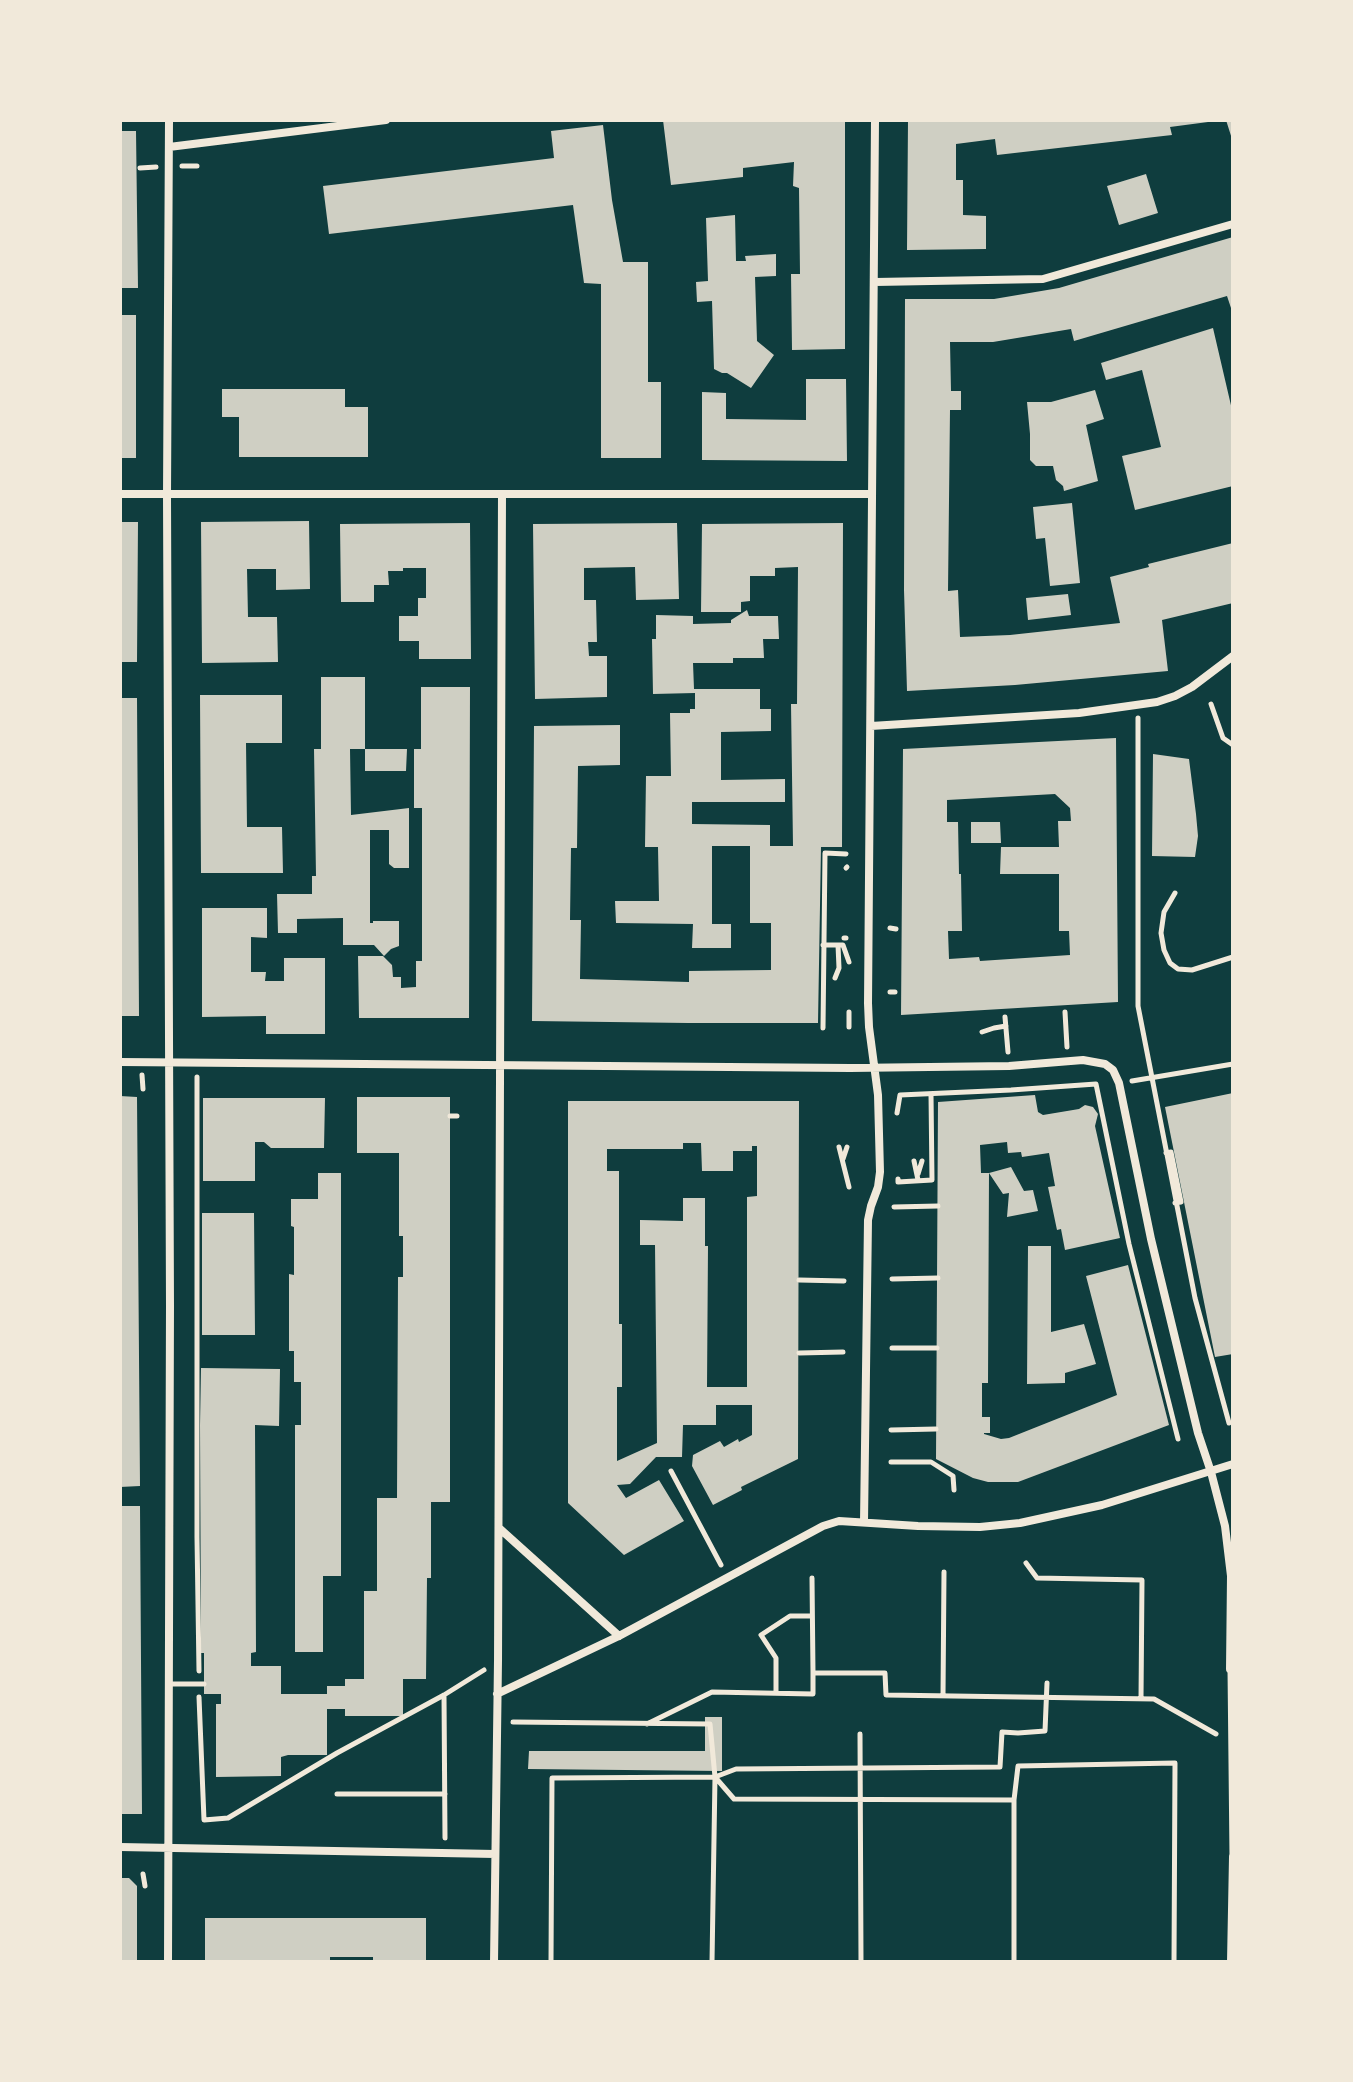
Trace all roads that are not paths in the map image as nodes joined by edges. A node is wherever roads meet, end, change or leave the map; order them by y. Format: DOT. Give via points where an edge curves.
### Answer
graph roads {
  1 [pos="169,120"];
  2 [pos="386,120"];
  3 [pos="875,120"];
  4 [pos="169,147"];
  5 [pos="1233,224"];
  6 [pos="875,282"];
  7 [pos="120,494"];
  8 [pos="502,494"];
  9 [pos="872,494"];
  10 [pos="167,495"];
  11 [pos="1233,656"];
  12 [pos="871,726"];
  13 [pos="120,1062"];
  14 [pos="169,1063"];
  15 [pos="500,1065"];
  16 [pos="875,1068"];
  17 [pos="1233,1464"];
  18 [pos="1211,1472"];
  19 [pos="864,1522"];
  20 [pos="499,1528"];
  21 [pos="619,1636"];
  22 [pos="1230,1669"];
  23 [pos="169,1684"];
  24 [pos="202,1684"];
  25 [pos="497,1694"];
  26 [pos="1231,1742"];
  27 [pos="120,1847"];
  28 [pos="168,1848"];
  29 [pos="495,1854"];
  30 [pos="1233,1857"];
  31 [pos="168,1962"];
  32 [pos="494,1962"];
  33 [pos="1231,1962"];
  1 -- 4 [label="street"];
  2 -- 4 [label="street"];
  3 -- 6 [label="street"];
  4 -- 10 [label="street"];
  5 -- 6 [label="street" via="1043,279"];
  6 -- 9 [label="street"];
  7 -- 10 [label="street"];
  8 -- 9 [label="street"];
  8 -- 10 [label="street"];
  8 -- 15 [label="street"];
  9 -- 12 [label="street"];
  10 -- 14 [label="street"];
  11 -- 12 [label="street" via="1192,687 1157,702 1079,713"];
  12 -- 16 [label="street" via="868,1003"];
  13 -- 14 [label="street"];
  14 -- 15 [label="street"];
  14 -- 23 [label="street"];
  15 -- 16 [label="street"];
  15 -- 20 [label="street"];
  16 -- 18 [label="street" via="1094,1061 1113,1070"];
  16 -- 19 [label="street" via="880,1172 868,1220"];
  17 -- 18 [label="street"];
  18 -- 19 [label="street" via="1020,1523 980,1527"];
  18 -- 22 [label="street" via="1229,1548"];
  19 -- 21 [label="street" via="823,1526"];
  20 -- 21 [label="street"];
  20 -- 25 [label="street"];
  21 -- 25 [label="street"];
  22 -- 26 [label="lane"];
  23 -- 24 [label="lane"];
  23 -- 28 [label="street"];
  25 -- 29 [label="street"];
  26 -- 30 [label="lane"];
  27 -- 28 [label="street"];
  28 -- 29 [label="street"];
  28 -- 31 [label="street"];
  29 -- 32 [label="street"];
  30 -- 33 [label="street"];
}
